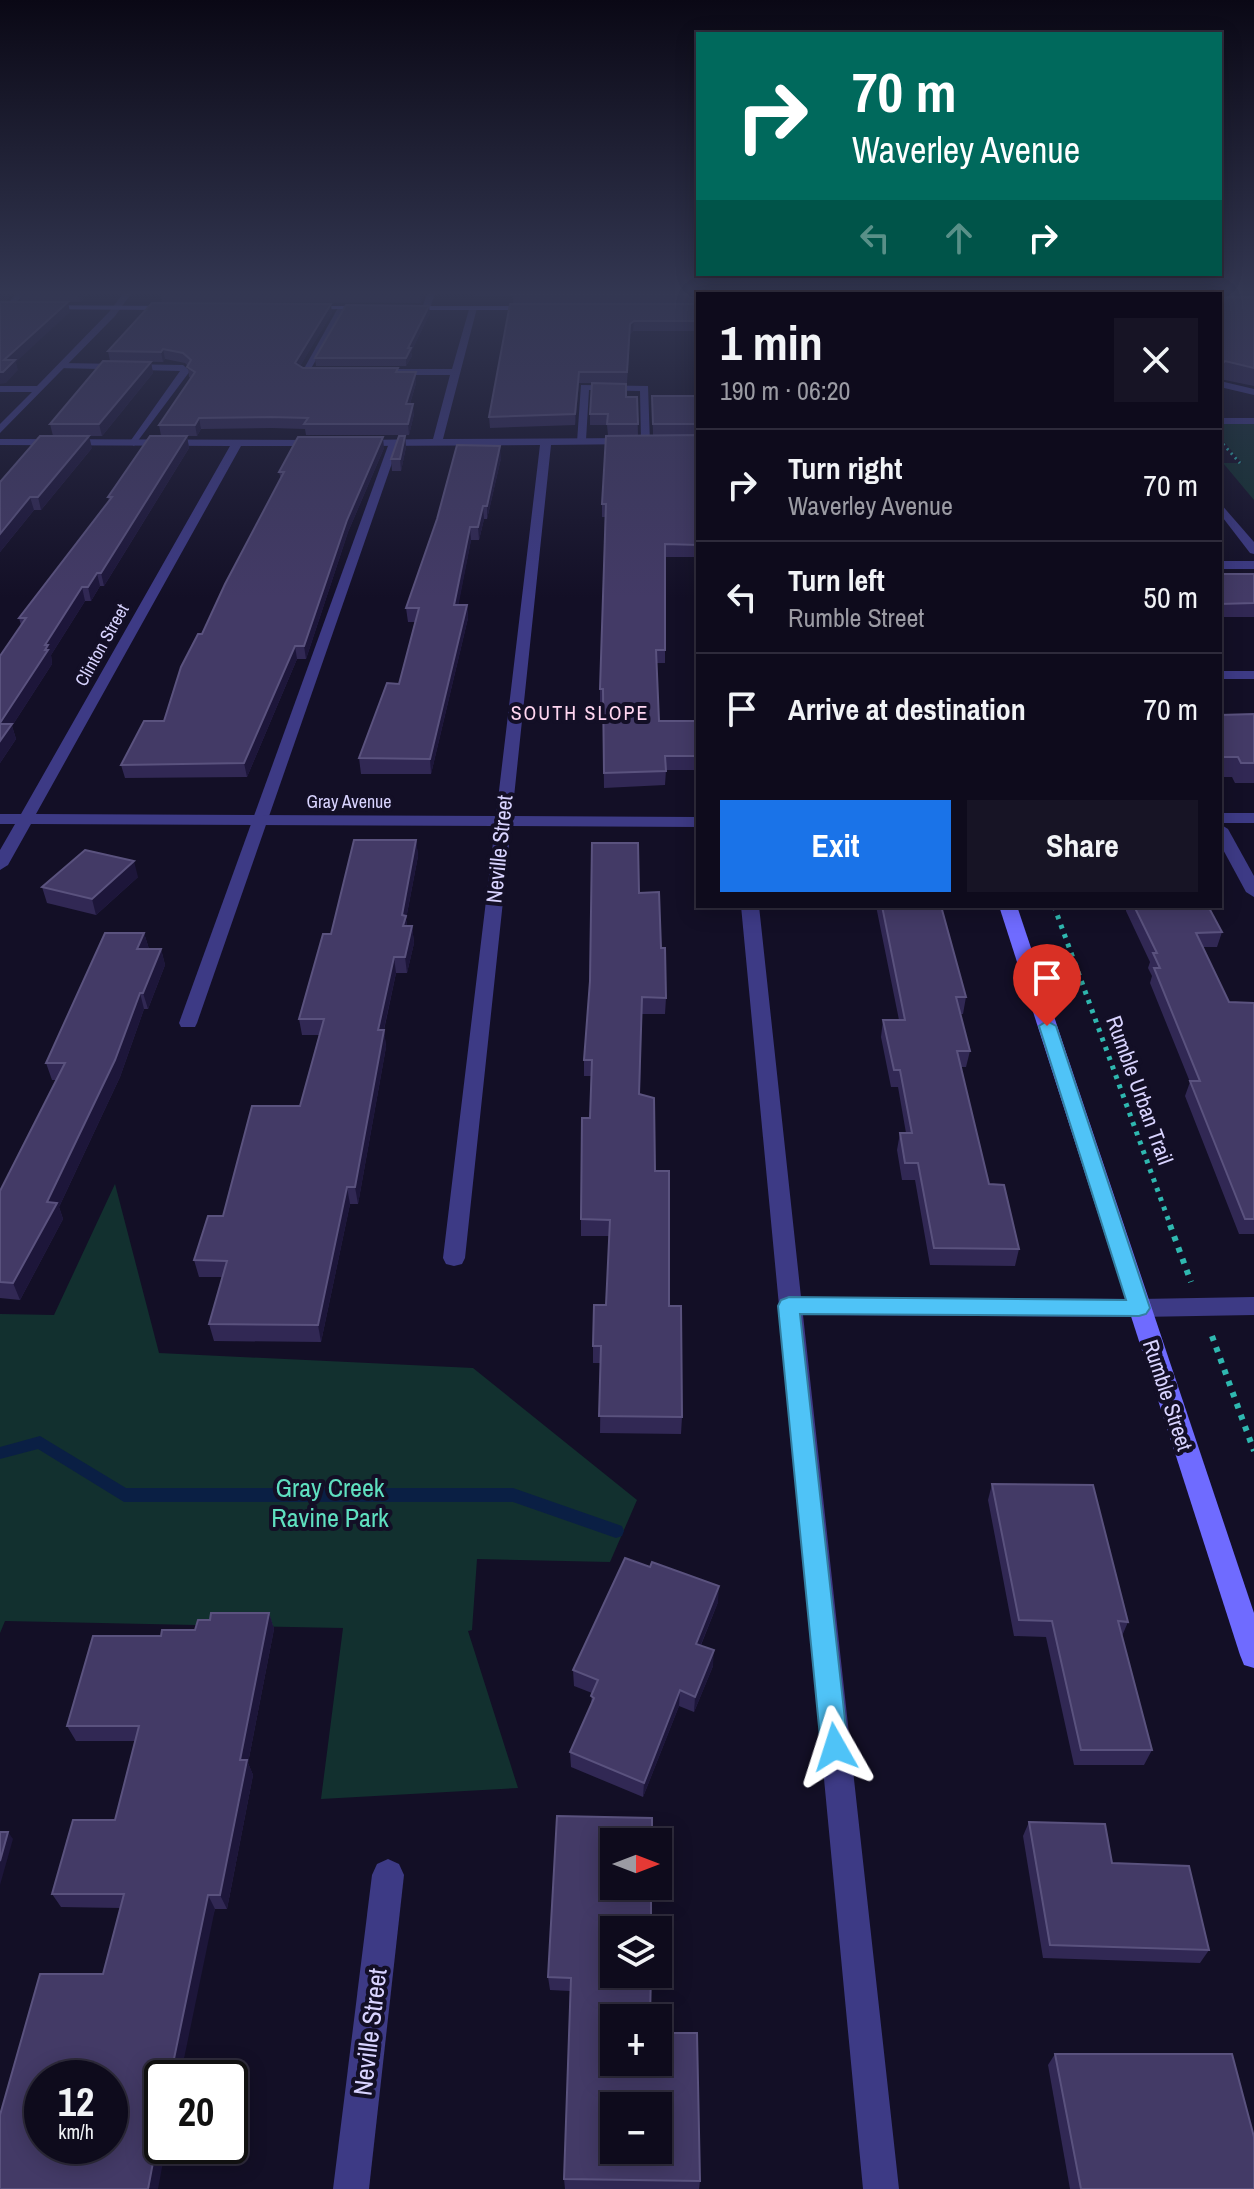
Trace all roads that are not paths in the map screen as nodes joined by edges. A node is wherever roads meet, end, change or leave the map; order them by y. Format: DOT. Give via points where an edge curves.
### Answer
graph roads {
  1 [pos="34,393"];
  2 [pos="169,393"];
  3 [pos="451,393"];
  4 [pos="584,393"];
  5 [pos="645,393"];
  6 [pos="1222,421"];
  7 [pos="1254,421"];
  8 [pos="0,430"];
  9 [pos="581,440"];
  10 [pos="546,441"];
  11 [pos="646,441"];
  12 [pos="659,441"];
  13 [pos="0,442"];
  14 [pos="437,442"];
  15 [pos="134,443"];
  16 [pos="237,443"];
  17 [pos="331,443"];
  18 [pos="347,443"];
  19 [pos="394,443"];
  20 [pos="1222,509"];
  21 [pos="1254,550"];
  22 [pos="1222,565"];
  23 [pos="1254,565"];
  24 [pos="1222,675"];
  25 [pos="1254,675"];
  26 [pos="1222,818"];
  27 [pos="1254,818"];
  28 [pos="0,819"];
  29 [pos="26,819"];
  30 [pos="502,821"];
  31 [pos="696,822"];
  32 [pos="259,823"];
  33 [pos="1222,833"];
  34 [pos="0,865"];
  35 [pos="1254,892"];
  36 [pos="750,908"];
  37 [pos="1009,908"];
  38 [pos="188,1023"];
  39 [pos="454,1258"];
  40 [pos="789,1306"];
  41 [pos="1254,1306"];
  42 [pos="1139,1308"];
  43 [pos="1254,1655"];
  44 [pos="388,1875"];
  45 [pos="351,2189"];
  46 [pos="881,2189"];
  1 -- 8 [label="street"];
  2 -- 15 [label="street"];
  3 -- 14 [label="street"];
  4 -- 9 [label="street"];
  5 -- 11 [label="street"];
  6 -- 7 [label="street"];
  9 -- 10 [label="street"];
  9 -- 11 [label="street"];
  10 -- 14 [label="street"];
  10 -- 30 [label="street, Neville Street"];
  11 -- 12 [label="street"];
  13 -- 15 [label="street"];
  14 -- 19 [label="street"];
  15 -- 16 [label="street"];
  16 -- 17 [label="street"];
  16 -- 29 [label="street, Clinton Street"];
  18 -- 19 [label="street"];
  19 -- 32 [label="street"];
  20 -- 21 [label="street"];
  22 -- 23 [label="street"];
  24 -- 25 [label="street"];
  26 -- 27 [label="street"];
  28 -- 29 [label="street, Gray Avenue"];
  29 -- 32 [label="street, Gray Avenue"];
  29 -- 34 [label="street, Clinton Street"];
  30 -- 31 [label="street, Gray Avenue"];
  30 -- 32 [label="street, Gray Avenue"];
  30 -- 39 [label="street, Neville Street"];
  32 -- 38 [label="street"];
  33 -- 35 [label="street"];
  36 -- 40 [label="street"];
  37 -- 42 [label="street, Rumble Street"];
  40 -- 42 [label="street"];
  40 -- 46 [label="street"];
  41 -- 42 [label="street"];
  42 -- 43 [label="street, Rumble Street"];
  44 -- 45 [label="street, Neville Street"];
}
